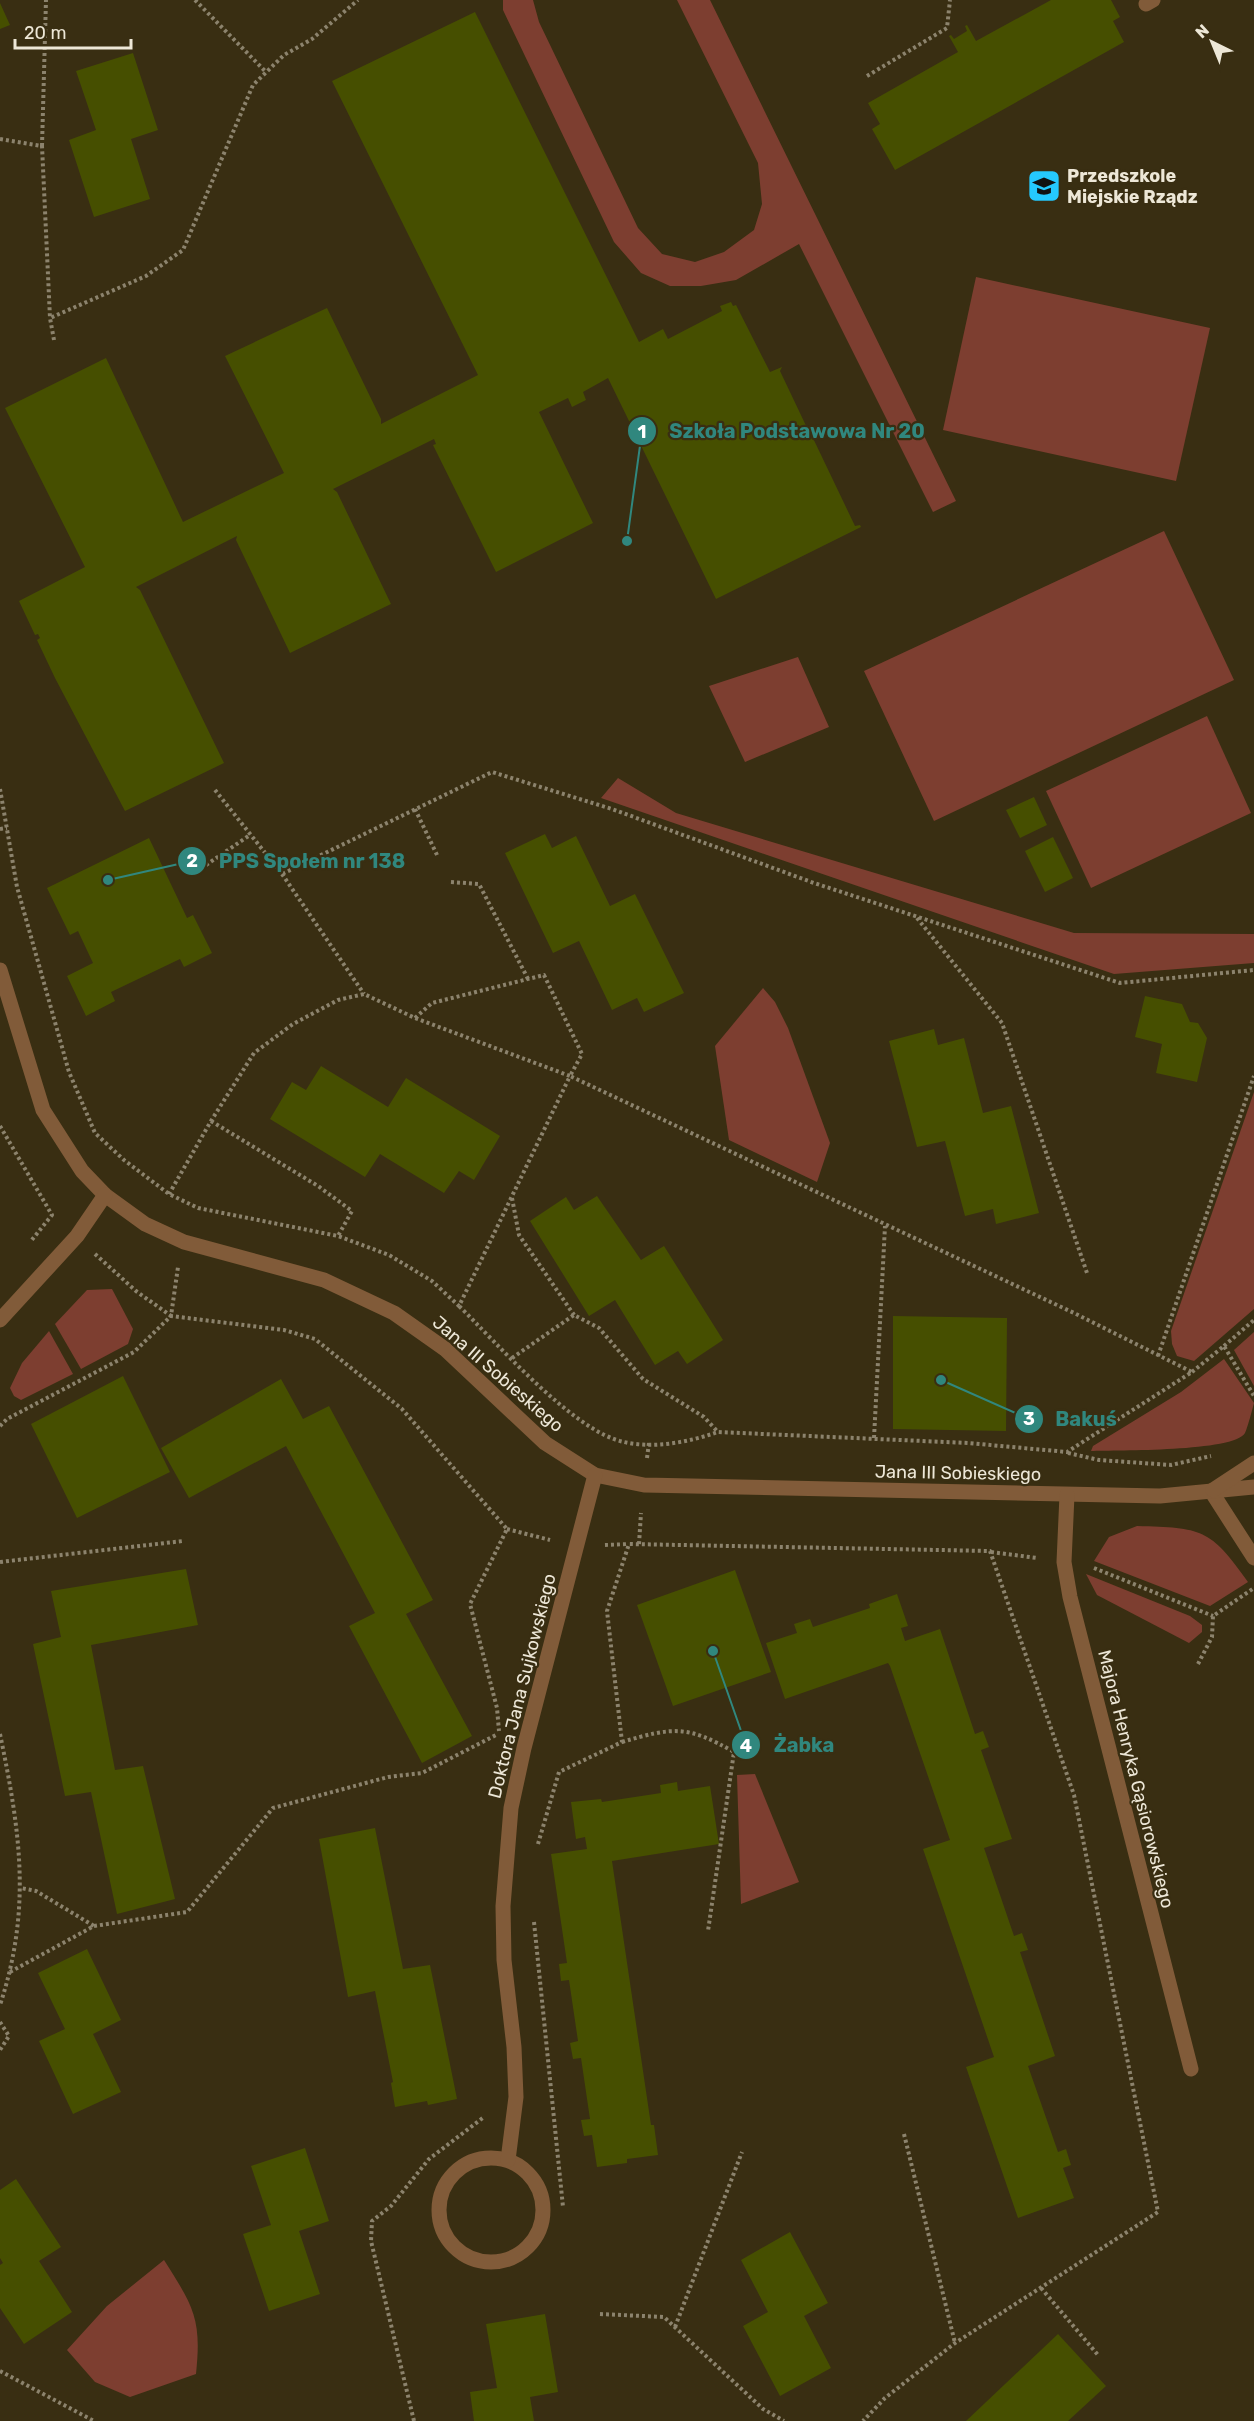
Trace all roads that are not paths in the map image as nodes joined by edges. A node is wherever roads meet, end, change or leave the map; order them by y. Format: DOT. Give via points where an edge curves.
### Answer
graph roads {
  1 [pos="0,970"];
  2 [pos="105,1195"];
  3 [pos="0,1320"];
  4 [pos="1254,1463"];
  5 [pos="595,1475"];
  6 [pos="1254,1487"];
  7 [pos="1210,1491"];
  8 [pos="1067,1495"];
  9 [pos="1254,1558"];
  10 [pos="1191,2069"];
  11 [pos="508,2160"];
  1 -- 2 [label="street, Jana III Sobieskiego" via="43,1110 82,1172"];
  2 -- 3 [label="street" via="76,1236"];
  2 -- 5 [label="street, Jana III Sobieskiego" via="145,1224 184,1242 324,1280 394,1313 445,1349 545,1443"];
  4 -- 7 [label="street, Jana III Sobieskiego"];
  5 -- 8 [label="street, Jana III Sobieskiego" via="644,1485"];
  5 -- 11 [label="street, Doktora Jana Sujkowskiego" via="512,1808 503,1906 516,2097"];
  6 -- 7 [label="street, Jana III Sobieskiego"];
  7 -- 8 [label="street, Jana III Sobieskiego" via="1160,1496"];
  7 -- 9 [label="street"];
  8 -- 10 [label="street, Majora Henryka Gąsiorowskiego" via="1064,1562 1070,1597"];
  11 -- 11 [label="street" via="489,2157 471,2161 455,2171 444,2186 439,2214 448,2241 462,2254 480,2262 499,2262 517,2256 532,2244 541,2228 541,2193 528,2173"];
}
